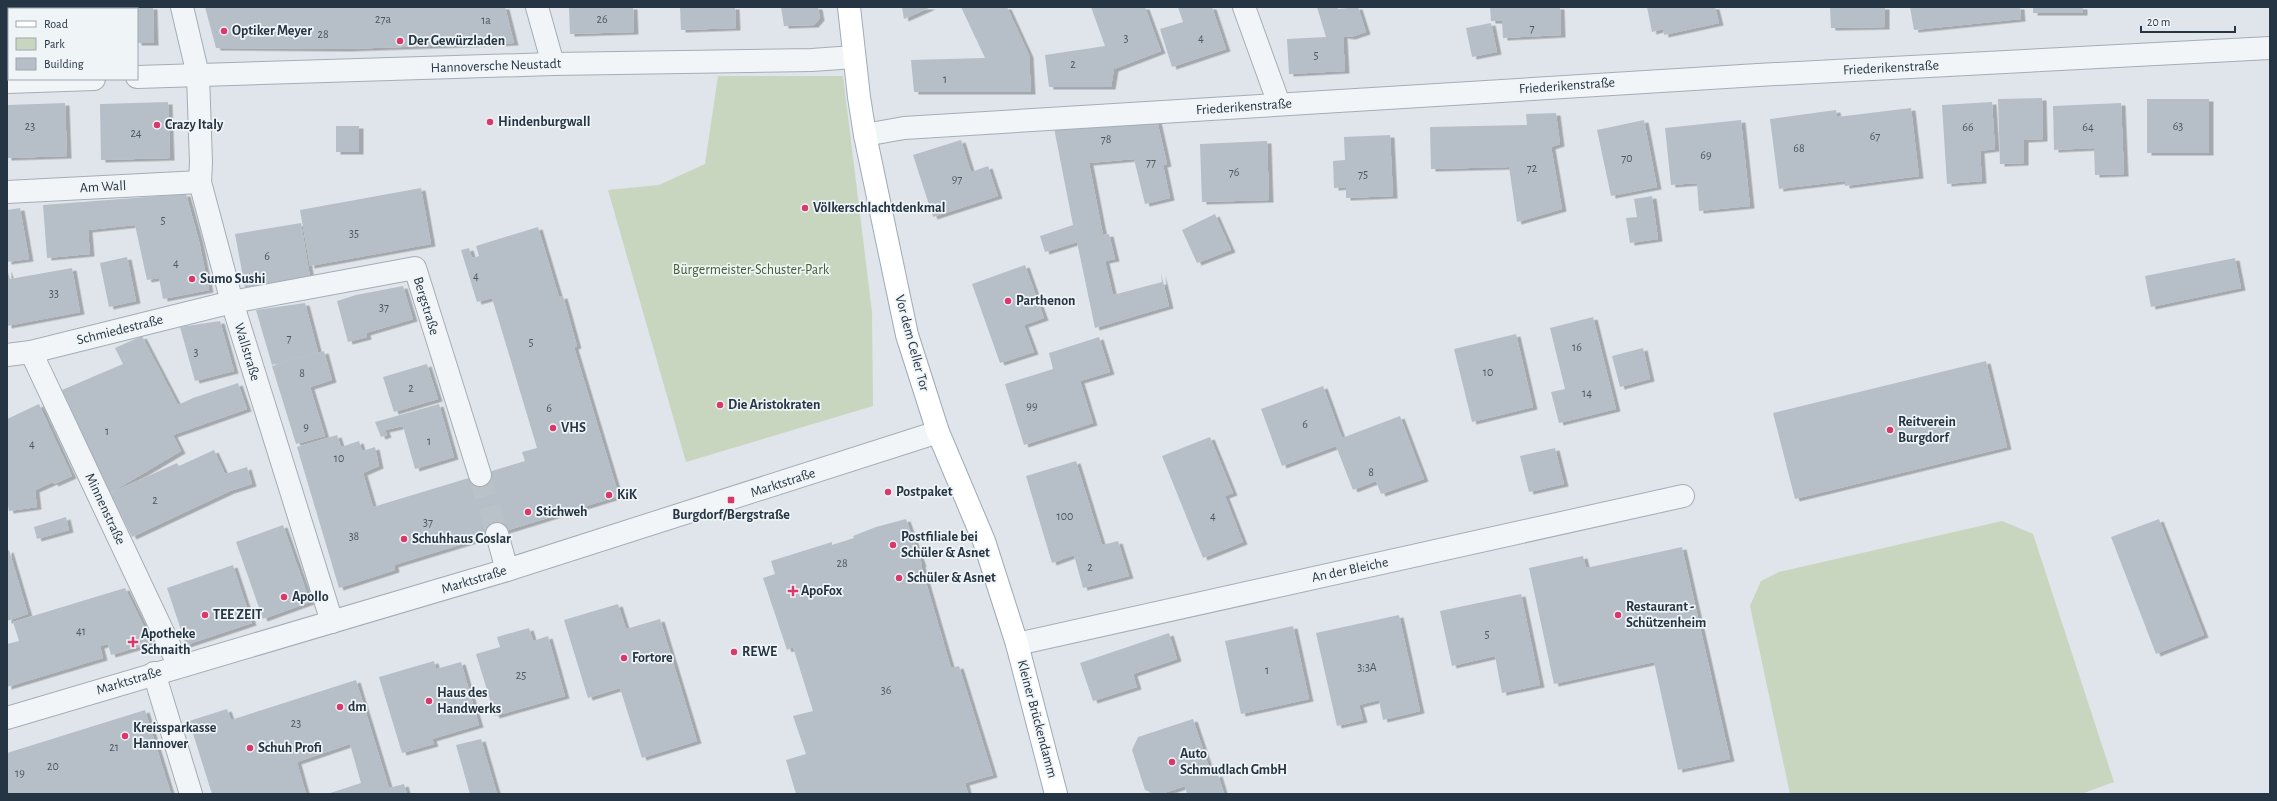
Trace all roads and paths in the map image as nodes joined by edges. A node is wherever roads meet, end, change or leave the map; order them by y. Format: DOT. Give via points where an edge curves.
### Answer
graph roads {
  1 [pos="182,7"];
  2 [pos="537,7"];
  3 [pos="849,7"];
  4 [pos="1244,7"];
  5 [pos="2270,48"];
  6 [pos="854,57"];
  7 [pos="552,64"];
  8 [pos="198,75"];
  9 [pos="138,77"];
  10 [pos="65,80"];
  11 [pos="7,82"];
  12 [pos="1279,104"];
  13 [pos="865,135"];
  14 [pos="200,182"];
  15 [pos="7,192"];
  16 [pos="232,302"];
  17 [pos="31,352"];
  18 [pos="7,355"];
  19 [pos="938,432"];
  20 [pos="480,475"];
  21 [pos="1683,496"];
  22 [pos="497,534"];
  23 [pos="507,570"];
  24 [pos="332,622"];
  25 [pos="1017,644"];
  26 [pos="179,666"];
  27 [pos="154,673"];
  28 [pos="7,718"];
  29 [pos="192,794"];
  30 [pos="1056,794"];
  1 -- 8 [label="street, Wallstraße"];
  2 -- 7 [label="street"];
  3 -- 6 [label="main road, Vor dem Celler Tor"];
  4 -- 12 [label="street"];
  5 -- 12 [label="street, Friederikenstraße" via="1758,74"];
  6 -- 7 [label="street, Hannoversche Neustadt"];
  6 -- 13 [label="main road, Vor dem Celler Tor"];
  7 -- 8 [label="street, Hannoversche Neustadt"];
  8 -- 9 [label="street, Hannoversche Neustadt"];
  8 -- 14 [label="street, Wallstraße"];
  10 -- 11 [label="street"];
  12 -- 13 [label="street, Friederikenstraße" via="904,128"];
  13 -- 19 [label="main road, Vor dem Celler Tor" via="907,335"];
  14 -- 15 [label="street, Am Wall"];
  14 -- 16 [label="street, Wallstraße"];
  16 -- 17 [label="street, Schmiedestraße"];
  16 -- 20 [label="street, Bergstraße" via="415,268"];
  16 -- 24 [label="street, Wallstraße"];
  17 -- 18 [label="street, Schmiedestraße"];
  17 -- 26 [label="street, Minnenstraße"];
  19 -- 23 [label="street, Marktstraße"];
  19 -- 25 [label="main road, Vor dem Celler Tor" via="984,540"];
  21 -- 25 [label="street, An der Bleiche"];
  22 -- 23 [label="street"];
  23 -- 24 [label="street, Marktstraße"];
  24 -- 26 [label="street, Marktstraße"];
  25 -- 30 [label="main road, Kleiner Brückendamm"];
  26 -- 27 [label="street, Marktstraße"];
  27 -- 28 [label="street, Marktstraße"];
  27 -- 29 [label="street"];
}
